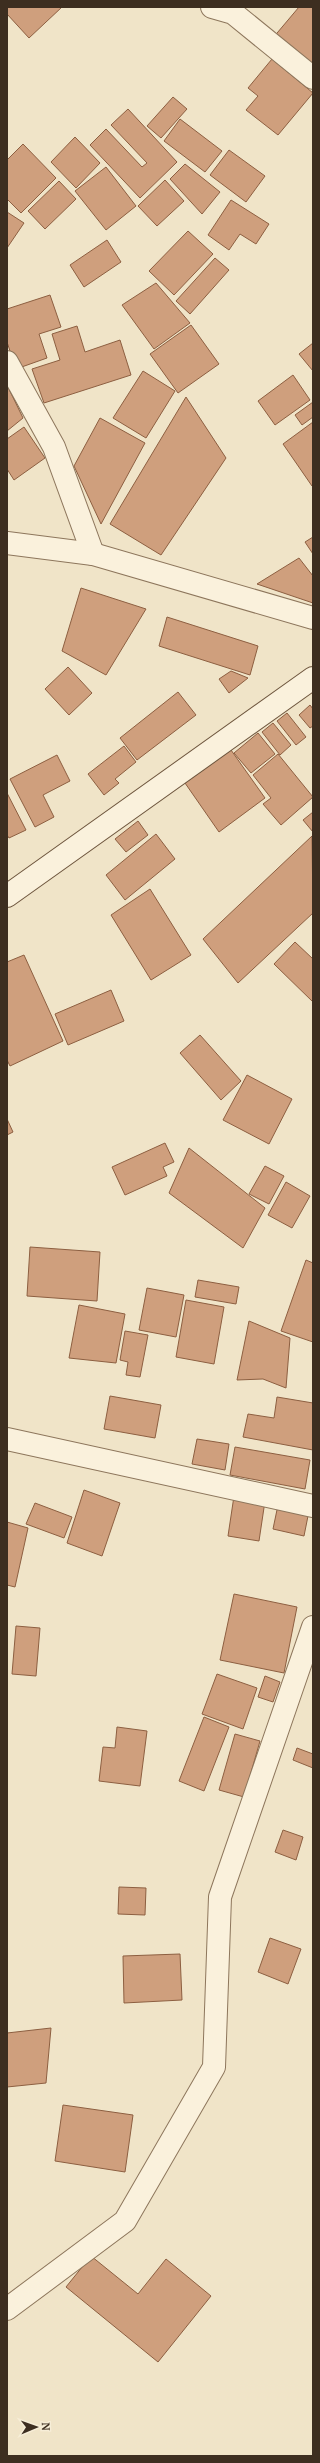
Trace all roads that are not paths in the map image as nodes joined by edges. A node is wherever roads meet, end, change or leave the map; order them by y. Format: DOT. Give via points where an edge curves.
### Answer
graph roads {
  1 [pos="212,7"];
  2 [pos="313,78"];
  3 [pos="7,362"];
  4 [pos="7,544"];
  5 [pos="93,554"];
  6 [pos="313,618"];
  7 [pos="313,678"];
  8 [pos="7,896"];
  9 [pos="7,1439"];
  10 [pos="313,1506"];
  11 [pos="313,1627"];
  12 [pos="7,2309"];
  1 -- 2 [label="street" via="233,13"];
  3 -- 5 [label="street" via="54,447"];
  4 -- 5 [label="street"];
  5 -- 6 [label="street"];
  7 -- 8 [label="street"];
  9 -- 10 [label="street"];
  11 -- 12 [label="street" via="220,1897 214,2067 125,2221"];
}
